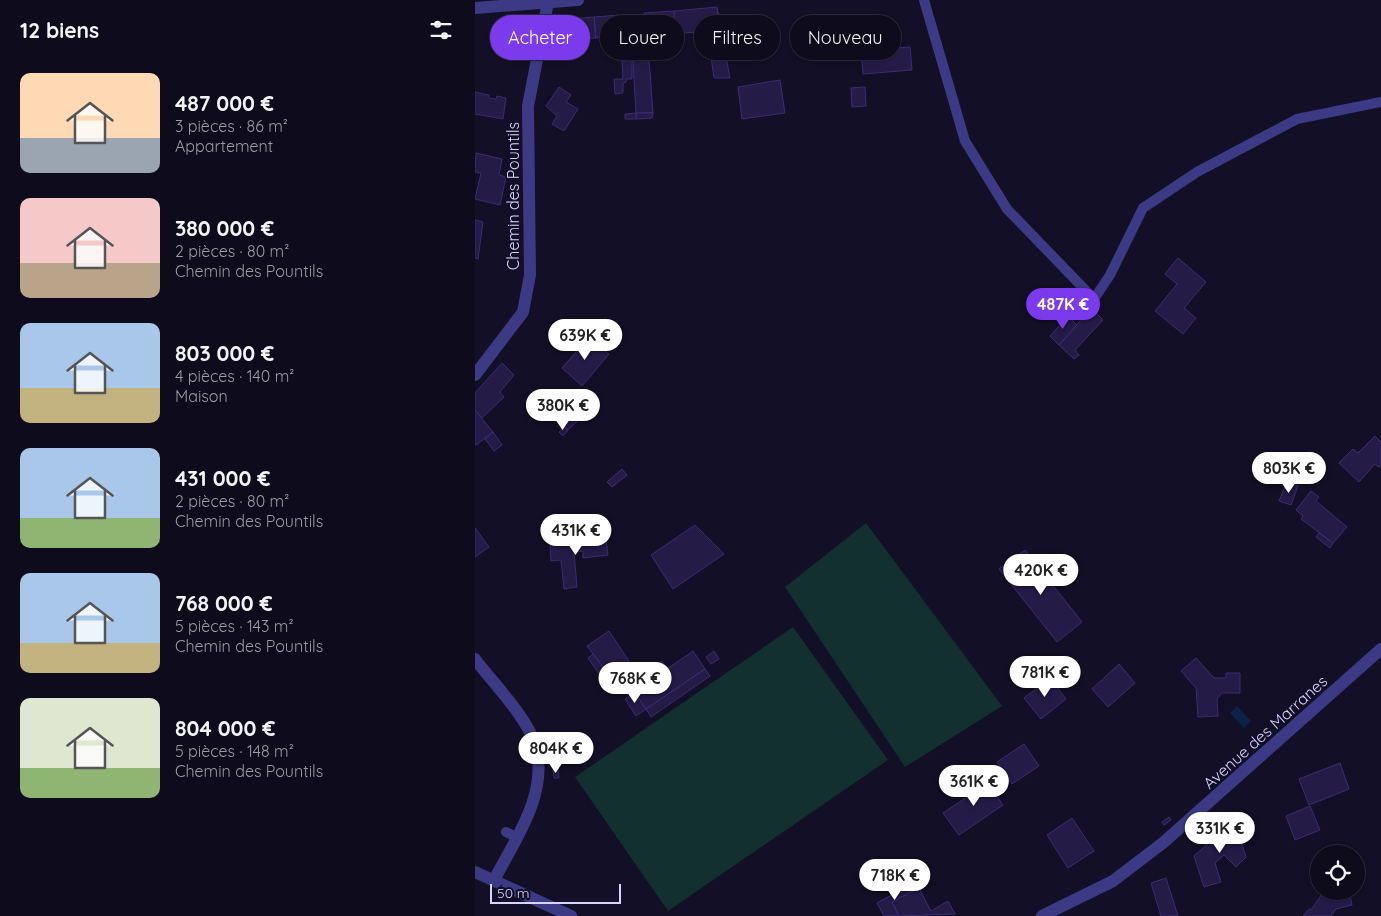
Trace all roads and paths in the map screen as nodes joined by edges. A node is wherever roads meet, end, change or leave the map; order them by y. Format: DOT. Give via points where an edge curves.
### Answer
graph roads {
  1 [pos="578,0"];
  2 [pos="924,0"];
  3 [pos="548,2"];
  4 [pos="475,8"];
  5 [pos="1381,102"];
  6 [pos="475,375"];
  7 [pos="1381,649"];
  8 [pos="475,659"];
  9 [pos="475,872"];
  10 [pos="494,880"];
  11 [pos="571,916"];
  12 [pos="1042,916"];
  1 -- 3 [label="street"];
  2 -- 5 [label="lane" via="965,141 1007,209 1094,299 1110,275 1143,208 1197,172 1297,119"];
  3 -- 4 [label="street"];
  3 -- 6 [label="street, Chemin des Pountils" via="529,106 530,275 523,312"];
  7 -- 12 [label="street, Avenue des Marranes" via="1164,842 1113,881"];
  8 -- 10 [label="street" via="520,718 535,744 539,774"];
  9 -- 10 [label="street"];
  10 -- 11 [label="street"];
}
